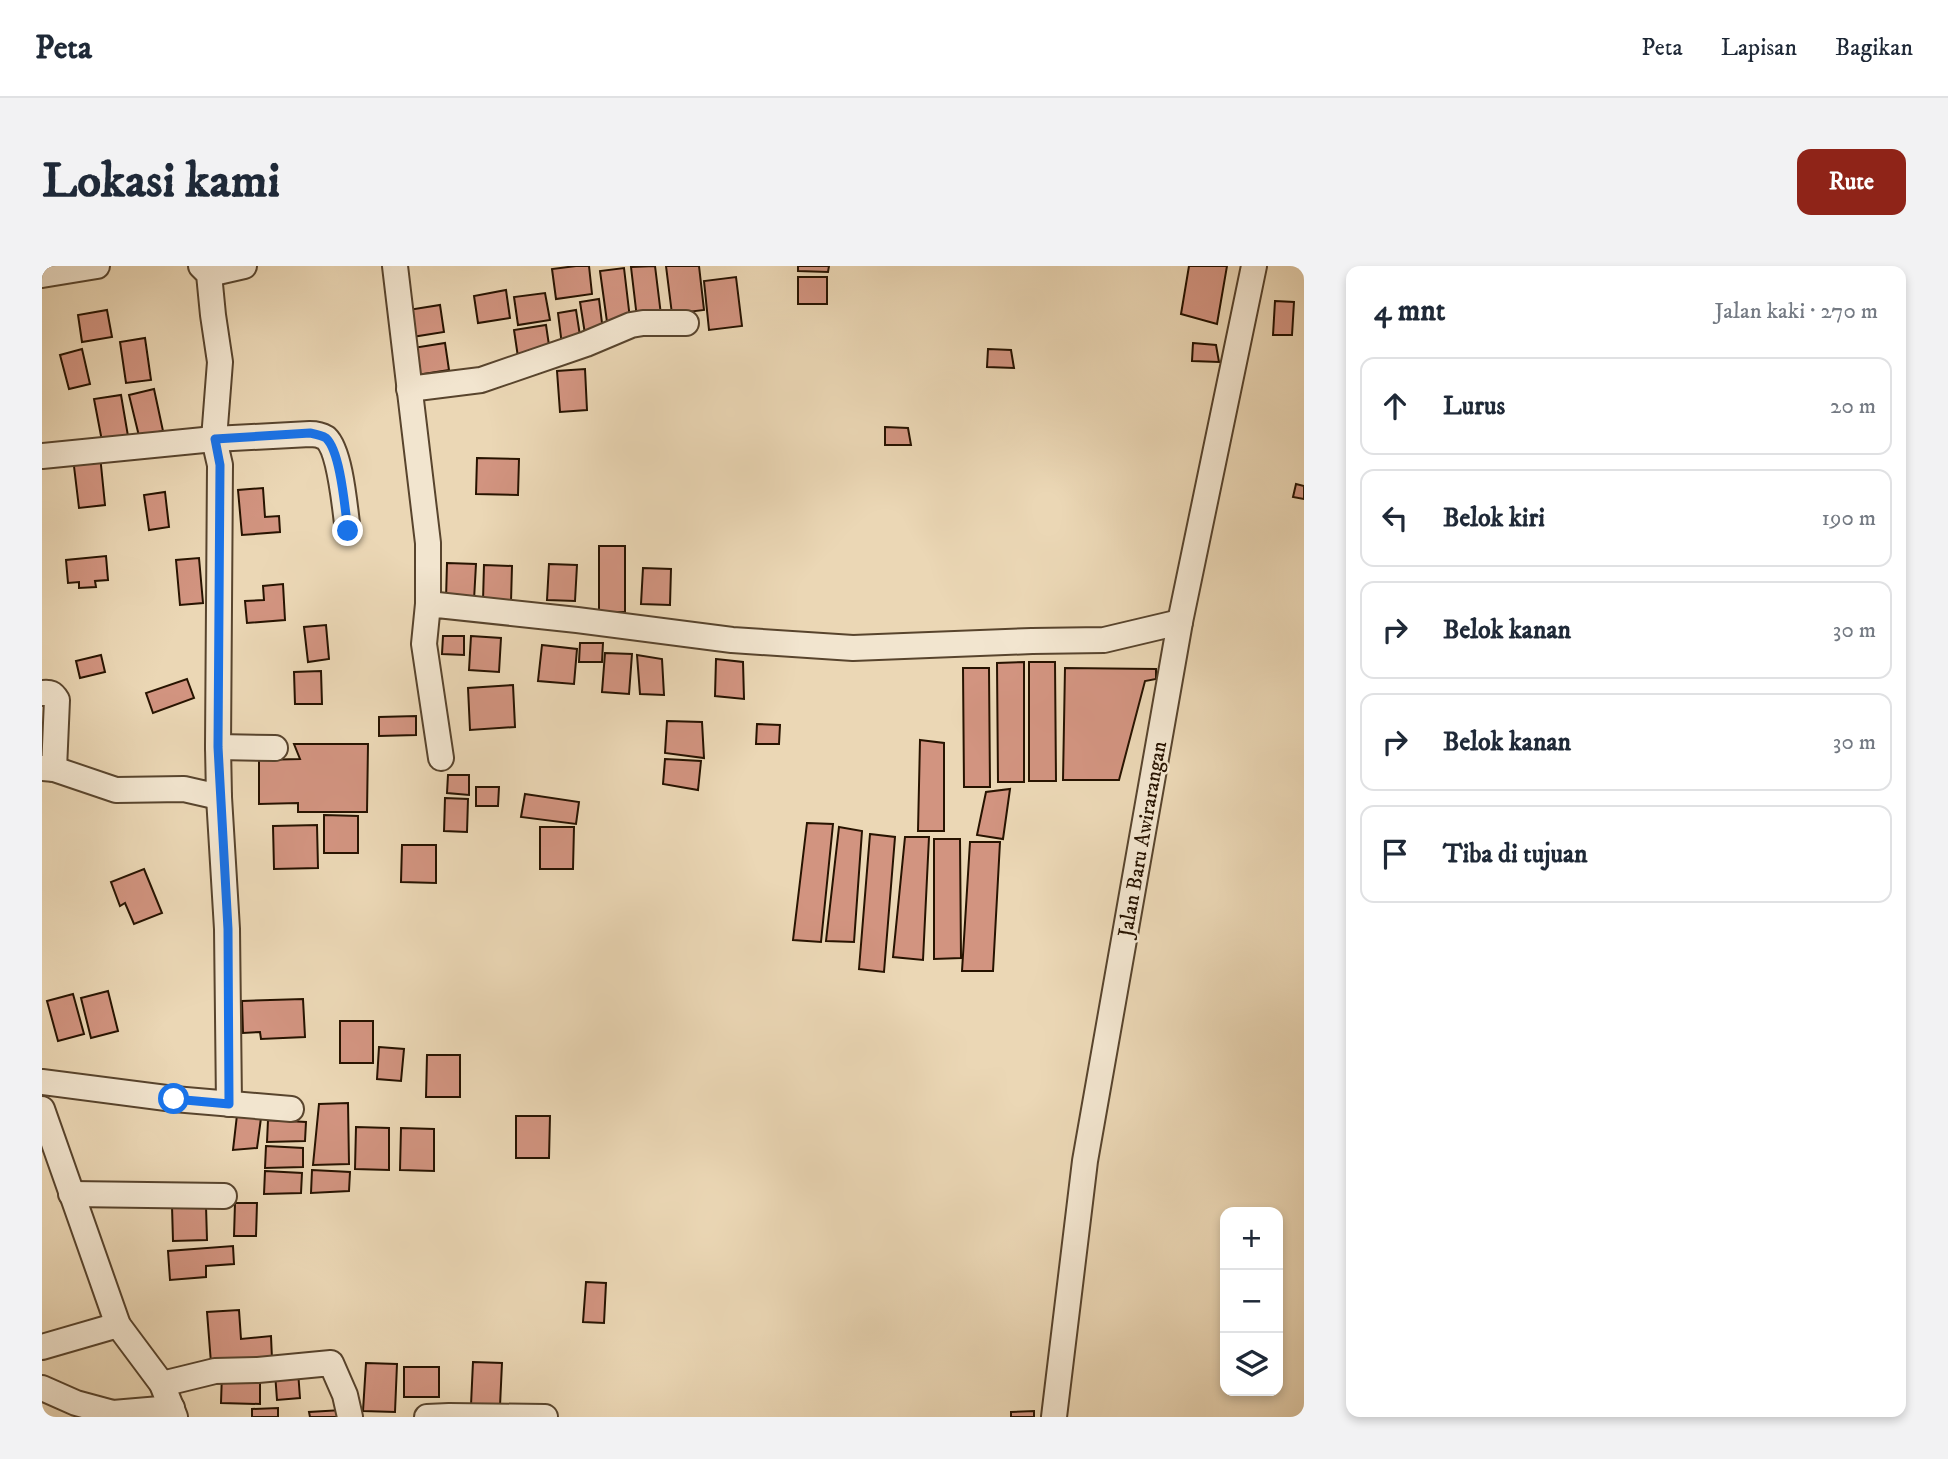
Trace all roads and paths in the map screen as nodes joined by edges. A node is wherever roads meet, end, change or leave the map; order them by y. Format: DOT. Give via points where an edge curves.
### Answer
graph roads {
  1 [pos="97,266"];
  2 [pos="244,266"];
  3 [pos="395,266"];
  4 [pos="1254,266"];
  5 [pos="205,270"];
  6 [pos="42,275"];
  7 [pos="686,323"];
  8 [pos="409,390"];
  9 [pos="215,439"];
  10 [pos="42,456"];
  11 [pos="348,531"];
  12 [pos="428,604"];
  13 [pos="1180,622"];
  14 [pos="42,693"];
  15 [pos="218,747"];
  16 [pos="275,748"];
  17 [pos="440,758"];
  18 [pos="48,769"];
  19 [pos="219,796"];
  20 [pos="42,1082"];
  21 [pos="229,1104"];
  22 [pos="42,1109"];
  23 [pos="291,1109"];
  24 [pos="46,1134"];
  25 [pos="71,1194"];
  26 [pos="225,1196"];
  27 [pos="118,1325"];
  28 [pos="42,1347"];
  29 [pos="162,1384"];
  30 [pos="42,1388"];
  31 [pos="173,1412"];
  32 [pos="350,1417"];
  33 [pos="427,1417"];
  34 [pos="545,1417"];
  35 [pos="1054,1417"];
  1 -- 6 [label="street"];
  2 -- 5 [label="street"];
  3 -- 8 [label="street"];
  4 -- 13 [label="street, Jalan Baru Awirarangan"];
  5 -- 9 [label="street" via="220,362"];
  7 -- 8 [label="street" via="643,323 481,380"];
  8 -- 12 [label="street" via="428,543"];
  9 -- 10 [label="street"];
  9 -- 11 [label="street" via="310,433 324,437 341,478"];
  9 -- 15 [label="street" via="220,465"];
  12 -- 13 [label="street" via="732,640 853,648 1104,639"];
  12 -- 17 [label="street" via="424,643"];
  13 -- 35 [label="street, Jalan Baru Awirarangan" via="1085,1161"];
  14 -- 18 [label="street" via="50,692 57,700"];
  15 -- 16 [label="street"];
  15 -- 19 [label="street"];
  18 -- 19 [label="street" via="116,790 184,789"];
  19 -- 21 [label="street" via="228,929"];
  20 -- 21 [label="street"];
  21 -- 23 [label="street"];
  22 -- 24 [label="street"];
  24 -- 25 [label="street"];
  25 -- 26 [label="street"];
  25 -- 27 [label="street"];
  27 -- 28 [label="street"];
  27 -- 29 [label="street"];
  29 -- 31 [label="street"];
  29 -- 32 [label="street" via="215,1371 331,1363"];
  30 -- 31 [label="street" via="113,1413"];
  33 -- 34 [label="street"];
}
